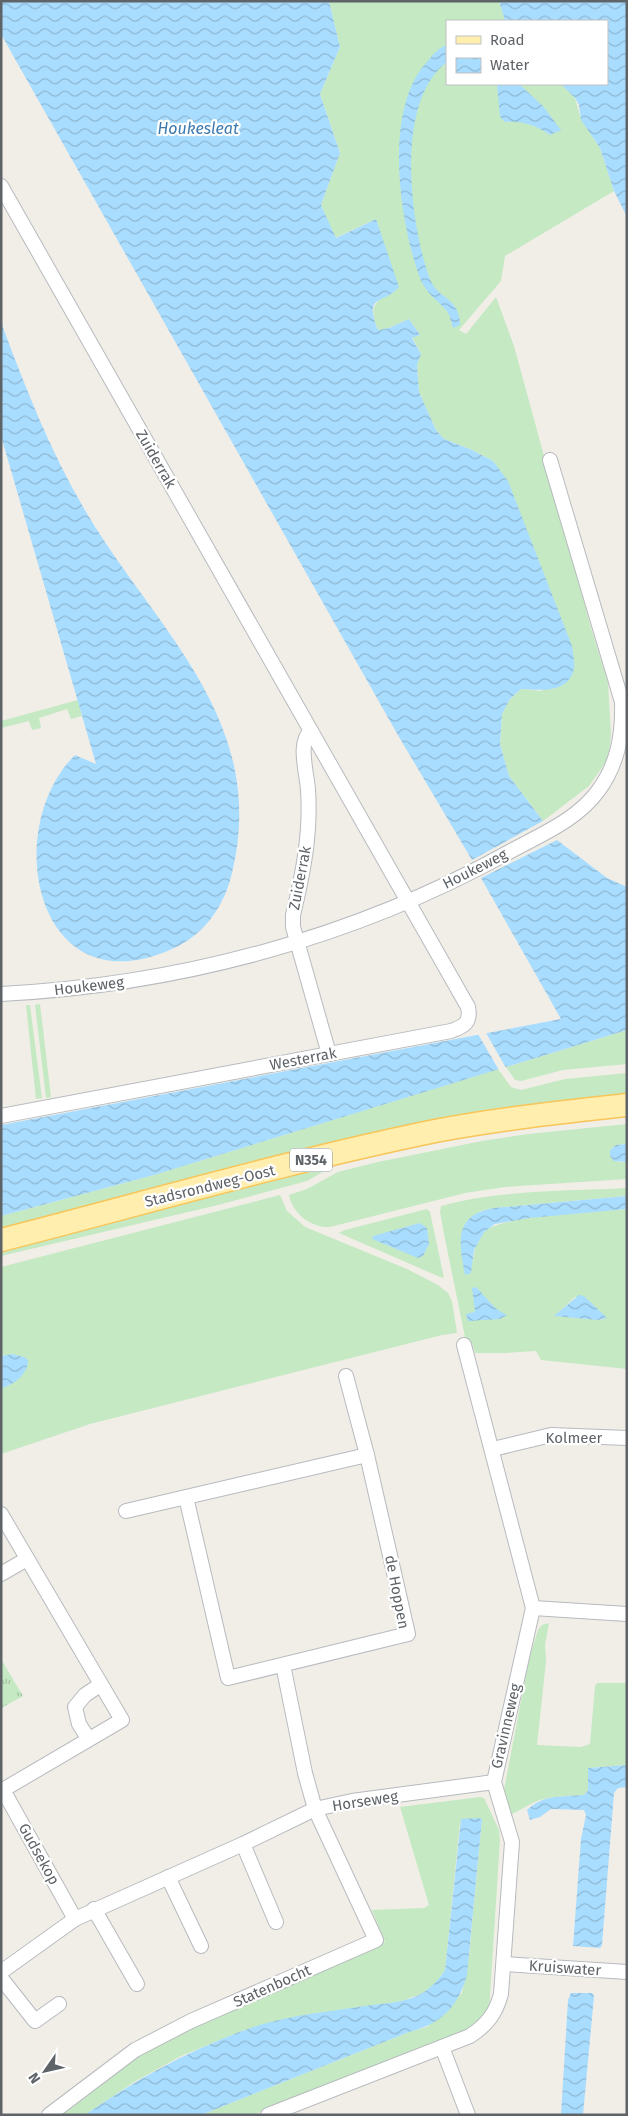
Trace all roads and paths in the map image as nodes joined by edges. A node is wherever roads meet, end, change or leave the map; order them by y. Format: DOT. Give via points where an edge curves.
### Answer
graph roads {
  1 [pos="1,186"];
  2 [pos="550,460"];
  3 [pos="311,731"];
  4 [pos="409,902"];
  5 [pos="298,942"];
  6 [pos="1,994"];
  7 [pos="329,1054"];
  8 [pos="627,1105"];
  9 [pos="1,1116"];
  10 [pos="1,1240"];
  11 [pos="464,1345"];
  12 [pos="346,1376"];
  13 [pos="627,1438"];
  14 [pos="493,1449"];
  15 [pos="367,1455"];
  16 [pos="186,1497"];
  17 [pos="126,1511"];
  18 [pos="1,1514"];
  19 [pos="27,1559"];
  20 [pos="1,1574"];
  21 [pos="533,1608"];
  22 [pos="627,1614"];
  23 [pos="283,1665"];
  24 [pos="100,1685"];
  25 [pos="88,1738"];
  26 [pos="494,1782"];
  27 [pos="2,1790"];
  28 [pos="315,1810"];
  29 [pos="243,1844"];
  30 [pos="168,1877"];
  31 [pos="94,1910"];
  32 [pos="75,1919"];
  33 [pos="276,1922"];
  34 [pos="201,1946"];
  35 [pos="504,1964"];
  36 [pos="1,1972"];
  37 [pos="627,1972"];
  38 [pos="1,1978"];
  39 [pos="137,1984"];
  40 [pos="59,2004"];
  41 [pos="442,2047"];
  42 [pos="49,2115"];
  43 [pos="268,2115"];
  44 [pos="468,2115"];
  1 -- 3 [label="street, Zuiderrak"];
  2 -- 4 [label="street, Houkeweg" via="622,702 622,735 614,765 591,800 568,819 476,870"];
  3 -- 4 [label="street, Zuiderrak"];
  3 -- 5 [label="street, Zuiderrak" via="305,736 303,745 309,816 304,866 293,915"];
  4 -- 5 [label="street, Houkeweg"];
  4 -- 7 [label="street, Westerrak" via="468,1007 468,1022 452,1031"];
  5 -- 6 [label="street, Houkeweg" via="206,966 122,982"];
  5 -- 7 [label="street, Zuiderrak"];
  7 -- 9 [label="street, Westerrak"];
  8 -- 10 [label="main road, Stadsrondweg-Oost / N354" via="437,1131 302,1162"];
  11 -- 14 [label="street, Gravinneweg"];
  12 -- 15 [label="street, de Hoppen"];
  13 -- 14 [label="street, Kolmeer" via="551,1435"];
  14 -- 21 [label="street, Gravinneweg"];
  15 -- 16 [label="street"];
  15 -- 23 [label="street, de Hoppen" via="408,1634"];
  16 -- 17 [label="street"];
  16 -- 23 [label="street, de Hoppen" via="228,1678"];
  18 -- 19 [label="street, Gudsekop"];
  19 -- 20 [label="street"];
  19 -- 24 [label="street, Gudsekop"];
  21 -- 22 [label="street"];
  21 -- 26 [label="street, Gravinneweg"];
  23 -- 28 [label="street"];
  24 -- 25 [label="street" via="75,1707 79,1724"];
  24 -- 25 [label="street, Gudsekop" via="122,1720"];
  25 -- 27 [label="street, Gudsekop"];
  26 -- 28 [label="street, Horseweg" via="352,1801"];
  26 -- 35 [label="street, Gravinneweg" via="512,1842"];
  27 -- 32 [label="street, Gudsekop"];
  28 -- 29 [label="street, Horseweg"];
  28 -- 42 [label="street, Statenbocht" via="376,1940 191,2021 135,2050"];
  29 -- 30 [label="street, Horseweg"];
  29 -- 33 [label="street"];
  30 -- 31 [label="street, Horseweg"];
  30 -- 34 [label="street"];
  31 -- 32 [label="street, Horseweg"];
  31 -- 39 [label="street"];
  32 -- 36 [label="street, Horseweg"];
  35 -- 37 [label="street, Kruiswater"];
  35 -- 41 [label="street, Gravinneweg" via="497,2009 482,2029"];
  38 -- 40 [label="street" via="35,2021"];
  41 -- 43 [label="street, Gravinneweg"];
  41 -- 44 [label="street"];
}
